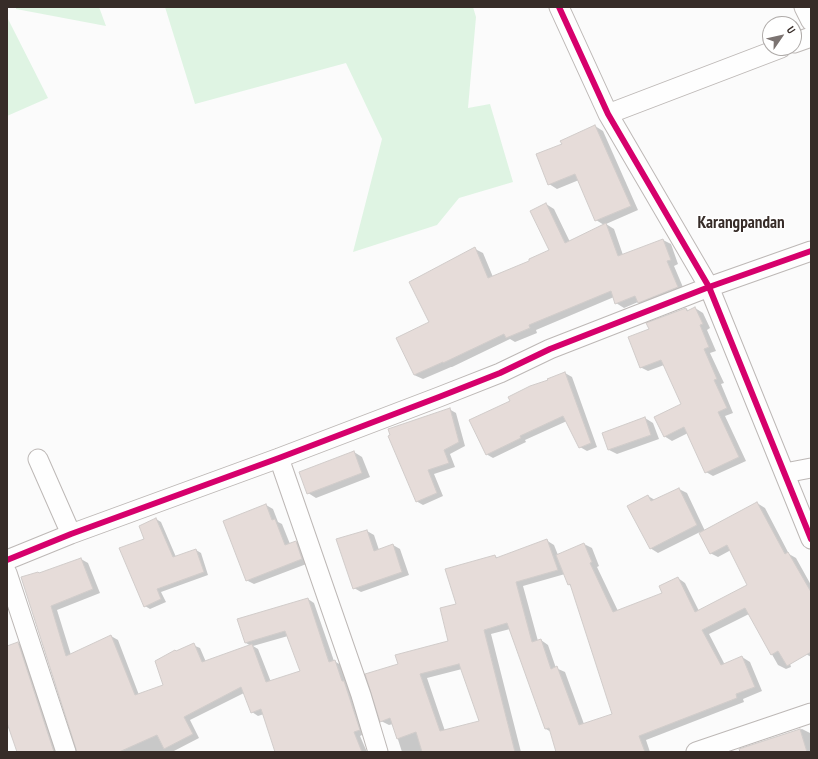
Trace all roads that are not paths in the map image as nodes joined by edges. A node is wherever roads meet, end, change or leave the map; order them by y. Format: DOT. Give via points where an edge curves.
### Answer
graph roads {
  1 [pos="559,7"];
  2 [pos="804,7"];
  3 [pos="811,21"];
  4 [pos="762,55"];
  5 [pos="608,114"];
  6 [pos="811,251"];
  7 [pos="709,287"];
  8 [pos="279,458"];
  9 [pos="38,459"];
  10 [pos="811,468"];
  11 [pos="784,473"];
  12 [pos="71,534"];
  13 [pos="811,539"];
  14 [pos="7,560"];
  15 [pos="7,572"];
  16 [pos="811,713"];
  17 [pos="707,750"];
  18 [pos="66,752"];
  19 [pos="378,752"];
  1 -- 5 [label="street"];
  2 -- 3 [label="street"];
  4 -- 5 [label="street"];
  5 -- 7 [label="street"];
  6 -- 7 [label="street"];
  7 -- 8 [label="street" via="550,349 500,373"];
  7 -- 11 [label="street"];
  8 -- 12 [label="street"];
  8 -- 19 [label="street"];
  9 -- 12 [label="street"];
  10 -- 11 [label="street"];
  11 -- 13 [label="street"];
  12 -- 14 [label="street"];
  15 -- 18 [label="street"];
  16 -- 17 [label="street"];
}
